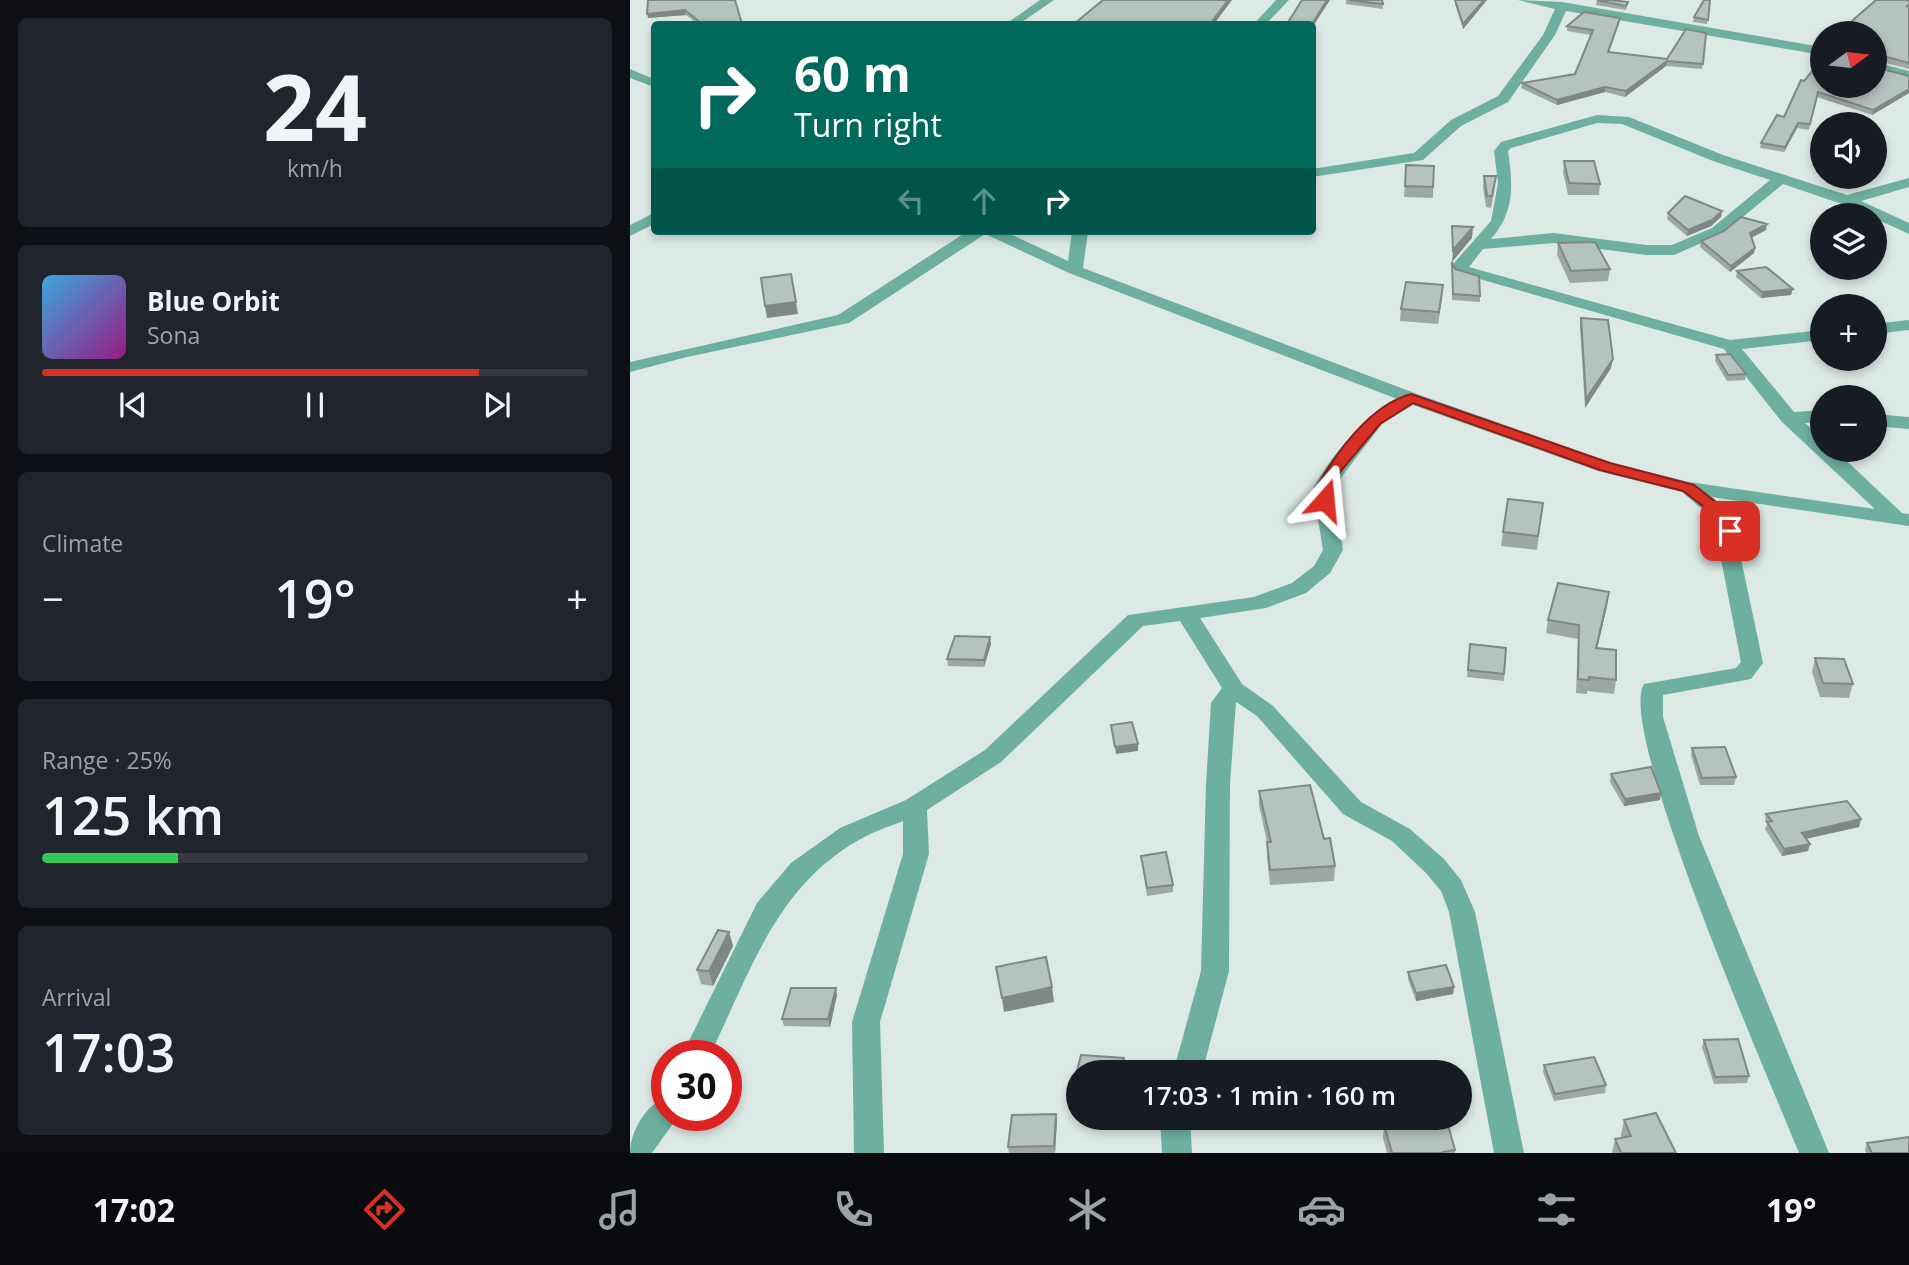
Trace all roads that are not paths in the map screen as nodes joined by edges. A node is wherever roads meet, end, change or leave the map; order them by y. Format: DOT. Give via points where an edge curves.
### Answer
graph roads {
  1 [pos="1048,0"];
  2 [pos="1283,0"];
  3 [pos="1524,0"];
  4 [pos="1562,6"];
  5 [pos="1016,21"];
  6 [pos="1041,21"];
  7 [pos="1263,21"];
  8 [pos="1810,49"];
  9 [pos="1887,70"];
  10 [pos="630,73"];
  11 [pos="1908,76"];
  12 [pos="651,82"];
  13 [pos="1316,172"];
  14 [pos="1782,177"];
  15 [pos="1909,182"];
  16 [pos="1847,200"];
  17 [pos="651,220"];
  18 [pos="1909,229"];
  19 [pos="630,231"];
  20 [pos="973,235"];
  21 [pos="1000,235"];
  22 [pos="1079,235"];
  23 [pos="1478,245"];
  24 [pos="1074,270"];
  25 [pos="1909,325"];
  26 [pos="1887,328"];
  27 [pos="1810,335"];
  28 [pos="1730,345"];
  29 [pos="630,368"];
  30 [pos="1411,398"];
  31 [pos="1810,417"];
  32 [pos="1789,418"];
  33 [pos="1887,421"];
  34 [pos="1909,423"];
  35 [pos="1810,437"];
  36 [pos="1838,462"];
  37 [pos="1689,488"];
  38 [pos="1902,519"];
  39 [pos="1185,612"];
  40 [pos="1234,689"];
  41 [pos="915,806"];
  42 [pos="703,1040"];
  43 [pos="1190,1060"];
  44 [pos="1176,1130"];
  45 [pos="651,1131"];
  46 [pos="635,1153"];
  47 [pos="869,1153"];
  48 [pos="1177,1153"];
  49 [pos="1509,1153"];
  50 [pos="1814,1153"];
  1 -- 5 [label="street"];
  1 -- 6 [label="street"];
  2 -- 7 [label="street"];
  3 -- 4 [label="street"];
  4 -- 8 [label="street"];
  4 -- 13 [label="street" via="1549,35 1503,99 1456,123 1427,153"];
  9 -- 11 [label="street"];
  10 -- 12 [label="street"];
  14 -- 16 [label="street"];
  14 -- 23 [label="street" via="1717,231 1674,250 1554,238"];
  14 -- 23 [label="street" via="1718,159 1624,120 1597,119 1506,145 1501,151 1504,203 1498,222"];
  15 -- 16 [label="street"];
  16 -- 18 [label="street"];
  17 -- 19 [label="street"];
  20 -- 29 [label="street" via="843,319"];
  21 -- 24 [label="street"];
  22 -- 24 [label="street"];
  23 -- 28 [label="street" via="1462,264 1467,273"];
  24 -- 30 [label="street"];
  25 -- 26 [label="street"];
  27 -- 28 [label="street"];
  28 -- 32 [label="street"];
  30 -- 37 [label="street" via="1605,467"];
  30 -- 39 [label="street" via="1375,421 1323,488 1333,550 1323,569 1299,588 1258,603"];
  31 -- 32 [label="street"];
  32 -- 35 [label="street"];
  33 -- 34 [label="street"];
  36 -- 38 [label="street"];
  37 -- 38 [label="street"];
  37 -- 50 [label="street" via="1728,521 1730,554 1752,663 1743,674 1652,689 1651,726 1692,854"];
  39 -- 40 [label="street"];
  39 -- 41 [label="street" via="1136,620 993,756"];
  40 -- 43 [label="street" via="1223,703 1215,971"];
  40 -- 49 [label="street" via="1265,710 1352,808 1401,835 1452,887 1462,912"];
  41 -- 42 [label="street" via="849,834 800,870 766,910"];
  41 -- 47 [label="street" via="916,854 866,1022"];
  44 -- 48 [label="street"];
  45 -- 46 [label="street"];
}
